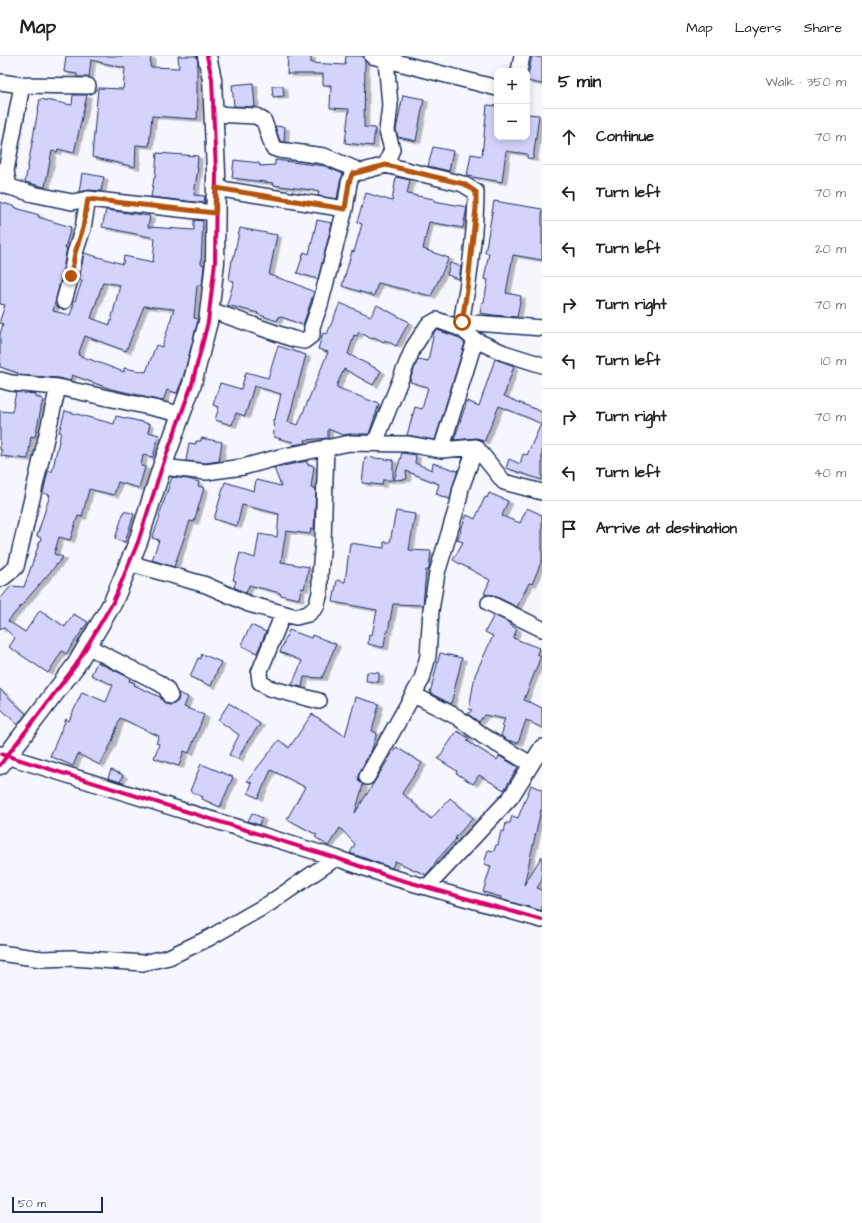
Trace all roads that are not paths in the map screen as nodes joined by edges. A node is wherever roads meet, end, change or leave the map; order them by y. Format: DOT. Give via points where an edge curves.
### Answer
graph roads {
  1 [pos="207,56"];
  2 [pos="522,56"];
  3 [pos="379,58"];
  4 [pos="520,68"];
  5 [pos="0,82"];
  6 [pos="22,86"];
  7 [pos="88,86"];
  8 [pos="494,87"];
  9 [pos="214,114"];
  10 [pos="386,165"];
  11 [pos="362,172"];
  12 [pos="4,186"];
  13 [pos="216,188"];
  14 [pos="88,199"];
  15 [pos="345,209"];
  16 [pos="215,213"];
  17 [pos="64,301"];
  18 [pos="210,310"];
  19 [pos="462,326"];
  20 [pos="542,328"];
  21 [pos="475,340"];
  22 [pos="542,365"];
  23 [pos="0,380"];
  24 [pos="58,387"];
  25 [pos="181,414"];
  26 [pos="375,443"];
  27 [pos="326,447"];
  28 [pos="476,447"];
  29 [pos="441,450"];
  30 [pos="162,467"];
  31 [pos="542,492"];
  32 [pos="129,563"];
  33 [pos="0,579"];
  34 [pos="489,603"];
  35 [pos="283,614"];
  36 [pos="542,629"];
  37 [pos="87,646"];
  38 [pos="414,695"];
  39 [pos="170,696"];
  40 [pos="319,701"];
  41 [pos="542,746"];
  42 [pos="2,758"];
  43 [pos="531,764"];
  44 [pos="366,777"];
  45 [pos="336,858"];
  46 [pos="427,887"];
  47 [pos="542,920"];
  48 [pos="0,953"];
  1 -- 9 [label="street" via="212,79"];
  2 -- 4 [label="street"];
  3 -- 8 [label="street"];
  3 -- 10 [label="street" via="390,105 386,131 392,149"];
  5 -- 6 [label="street"];
  6 -- 7 [label="street"];
  6 -- 12 [label="street"];
  9 -- 11 [label="street" via="256,116 264,121 273,148 324,156"];
  9 -- 13 [label="street"];
  10 -- 11 [label="street"];
  10 -- 19 [label="street" via="464,184 476,192"];
  11 -- 15 [label="street" via="352,174"];
  12 -- 14 [label="street" via="72,202"];
  13 -- 15 [label="street"];
  13 -- 16 [label="street"];
  14 -- 16 [label="street"];
  14 -- 17 [label="street"];
  15 -- 18 [label="street" via="312,327 312,335 304,341"];
  16 -- 18 [label="street" via="215,262"];
  18 -- 25 [label="street" via="192,384"];
  19 -- 20 [label="street"];
  19 -- 21 [label="street"];
  19 -- 26 [label="street" via="437,320 428,324 414,348"];
  21 -- 22 [label="street" via="504,353"];
  21 -- 29 [label="street"];
  23 -- 24 [label="street"];
  24 -- 25 [label="street"];
  24 -- 33 [label="street" via="16,567"];
  25 -- 30 [label="street"];
  26 -- 27 [label="street" via="350,443"];
  26 -- 29 [label="street" via="406,444"];
  27 -- 30 [label="street" via="243,467 206,472"];
  27 -- 35 [label="street" via="320,593 316,607 308,614 296,617"];
  28 -- 29 [label="street"];
  28 -- 31 [label="street" via="504,482"];
  28 -- 38 [label="street" via="461,488 437,573 428,656 422,679"];
  30 -- 32 [label="street"];
  32 -- 35 [label="street" via="206,585 249,604"];
  32 -- 37 [label="street" via="113,602"];
  34 -- 36 [label="street"];
  35 -- 40 [label="street" via="259,673 260,682 269,688"];
  37 -- 39 [label="street" via="159,683 166,688"];
  37 -- 42 [label="street" via="76,664"];
  38 -- 43 [label="street" via="457,717 483,736"];
  38 -- 44 [label="street"];
  41 -- 43 [label="street"];
  42 -- 45 [label="street"];
  43 -- 46 [label="street" via="511,798"];
  45 -- 46 [label="street"];
  45 -- 48 [label="street" via="270,903 209,938 169,957 143,963 72,958 42,959"];
  46 -- 47 [label="street"];
}
